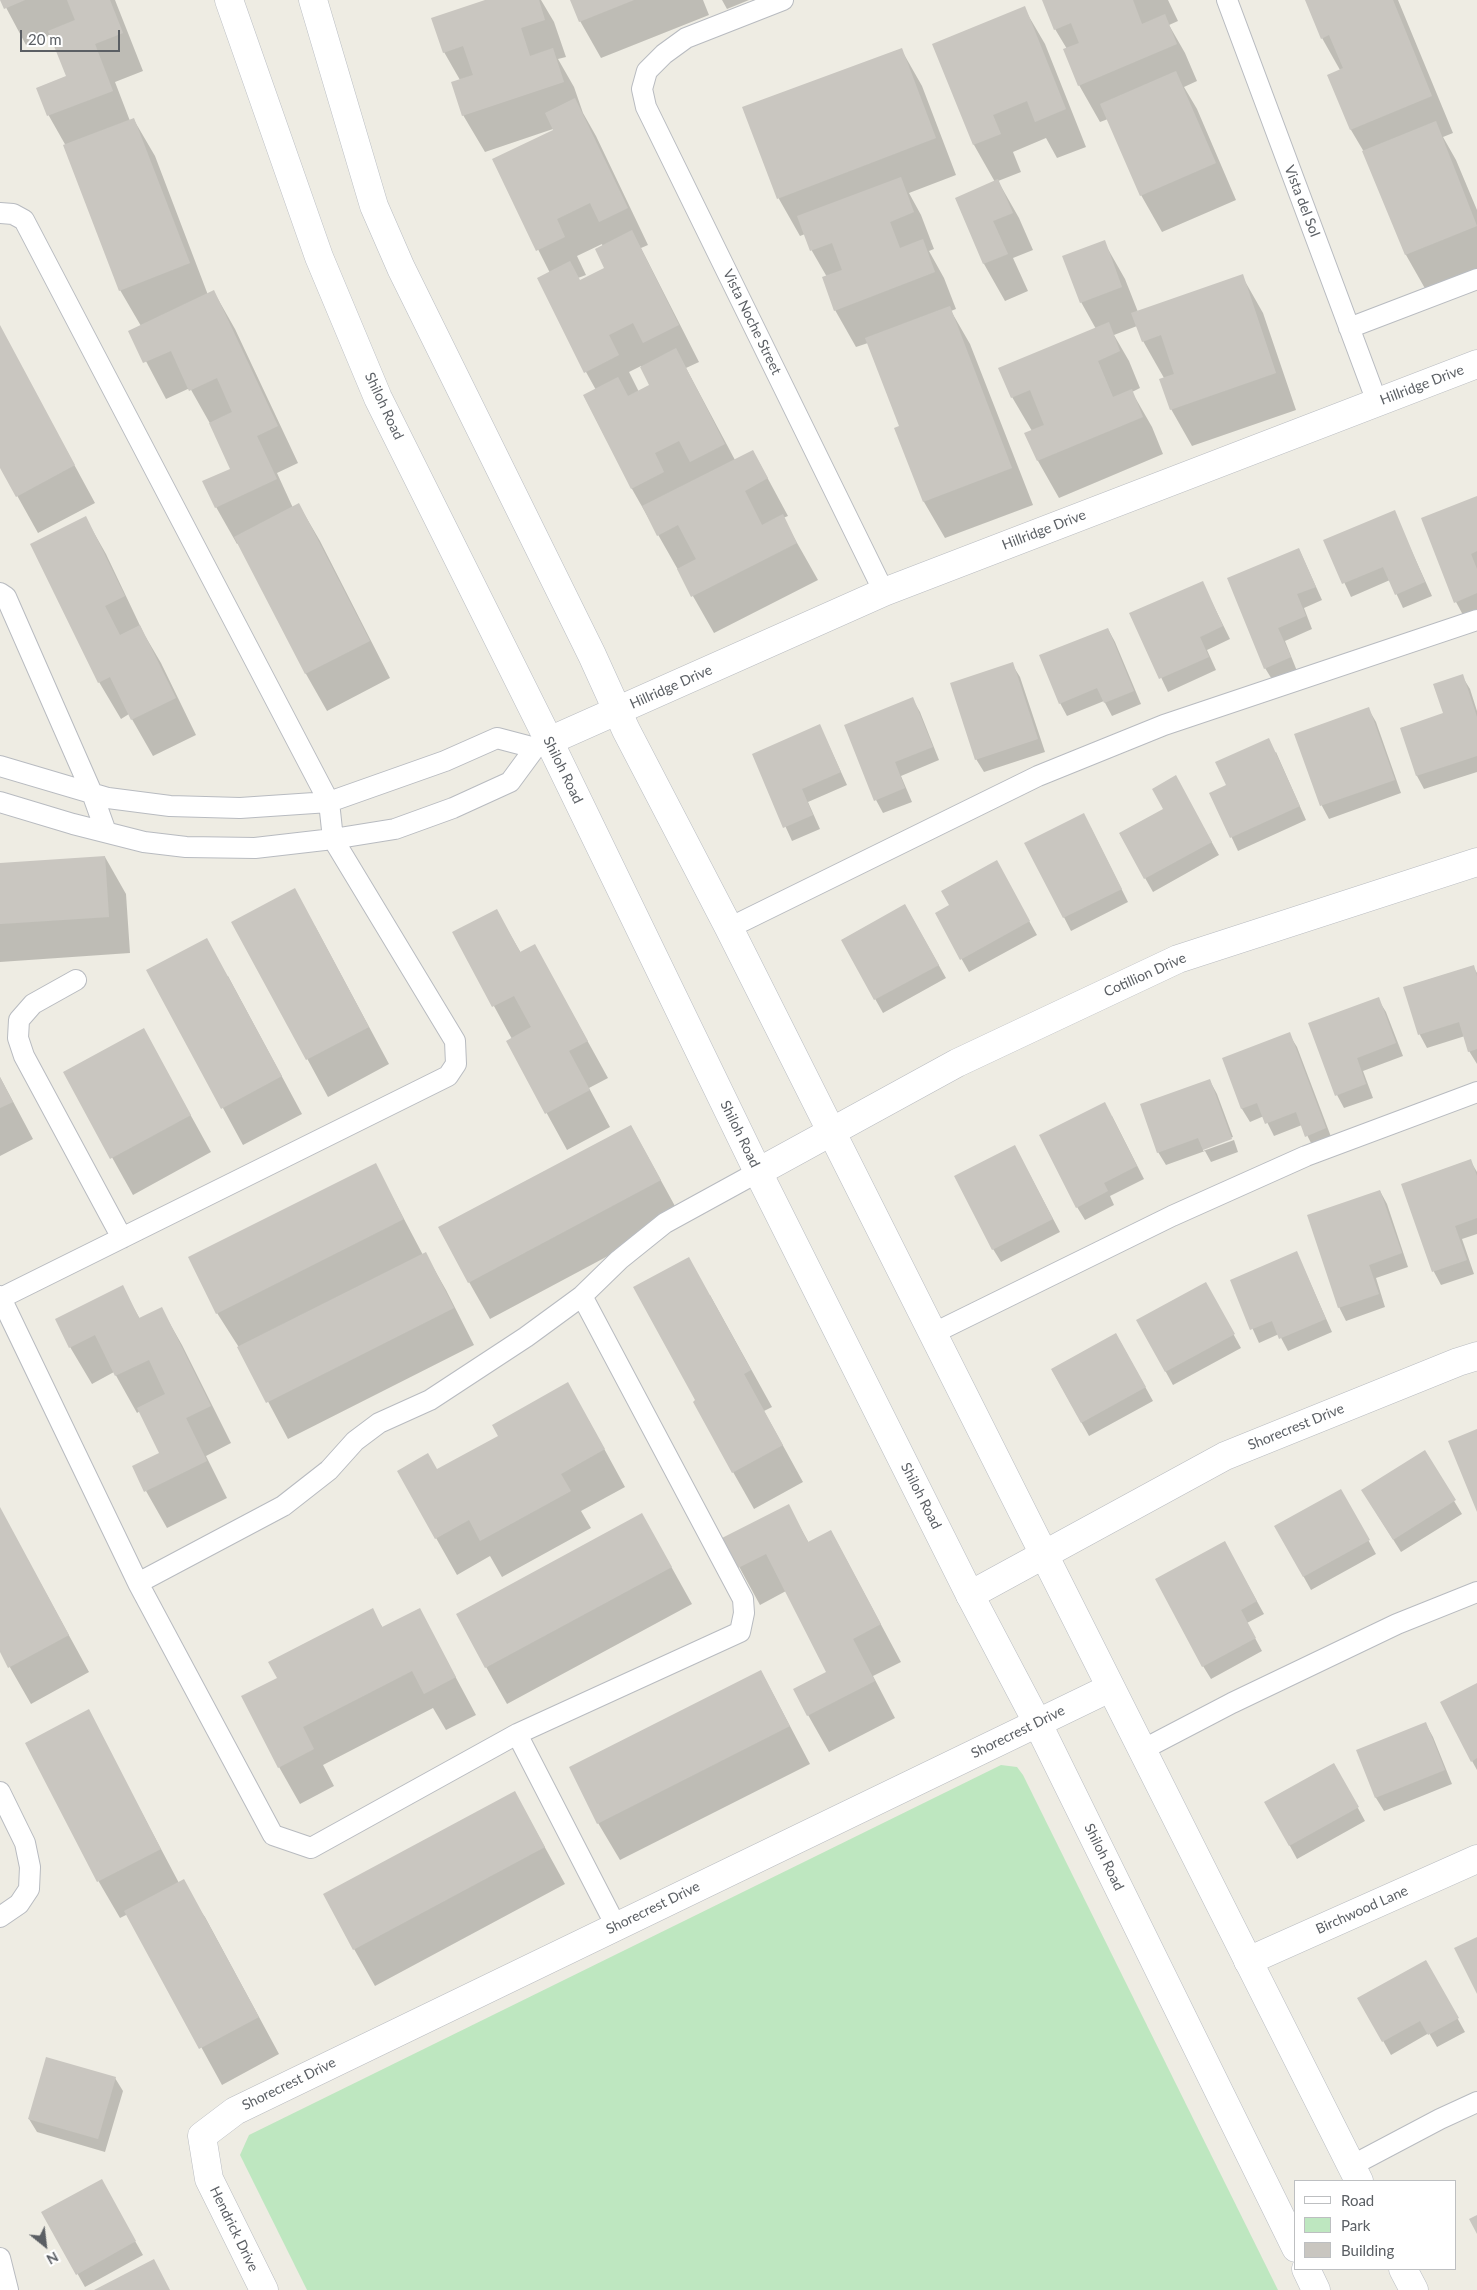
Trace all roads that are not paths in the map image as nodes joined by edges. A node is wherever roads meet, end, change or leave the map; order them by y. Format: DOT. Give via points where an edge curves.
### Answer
graph roads {
  1 [pos="229,0"];
  2 [pos="313,0"];
  3 [pos="782,0"];
  4 [pos="1226,0"];
  5 [pos="0,213"];
  6 [pos="1477,279"];
  7 [pos="1350,328"];
  8 [pos="1477,364"];
  9 [pos="1377,402"];
  10 [pos="884,592"];
  11 [pos="0,593"];
  12 [pos="1477,620"];
  13 [pos="618,711"];
  14 [pos="542,744"];
  15 [pos="0,766"];
  16 [pos="92,793"];
  17 [pos="0,802"];
  18 [pos="329,802"];
  19 [pos="106,832"];
  20 [pos="333,839"];
  21 [pos="1477,862"];
  22 [pos="729,928"];
  23 [pos="76,980"];
  24 [pos="1477,1092"];
  25 [pos="831,1132"];
  26 [pos="758,1172"];
  27 [pos="122,1238"];
  28 [pos="1,1296"];
  29 [pos="582,1296"];
  30 [pos="932,1334"];
  31 [pos="1477,1356"];
  32 [pos="1044,1556"];
  33 [pos="138,1583"];
  34 [pos="1477,1592"];
  35 [pos="970,1595"];
  36 [pos="1110,1688"];
  37 [pos="1037,1722"];
  38 [pos="517,1734"];
  39 [pos="1142,1750"];
  40 [pos="0,1792"];
  41 [pos="1477,1859"];
  42 [pos="0,1917"];
  43 [pos="616,1926"];
  44 [pos="1248,1961"];
  45 [pos="1477,2102"];
  46 [pos="202,2136"];
  47 [pos="1355,2173"];
  48 [pos="1294,2244"];
  49 [pos="0,2258"];
  50 [pos="1306,2270"];
  51 [pos="1404,2270"];
  52 [pos="8,2290"];
  53 [pos="264,2290"];
  54 [pos="1316,2290"];
  55 [pos="1414,2290"];
  1 -- 14 [label="main road, Shiloh Road" via="319,258 378,398"];
  2 -- 13 [label="main road" via="374,206 401,268"];
  3 -- 10 [label="lane, Vista Noche Street" via="686,38 648,70 642,89 646,107"];
  4 -- 7 [label="lane, Vista del Sol"];
  5 -- 18 [label="lane" via="13,214 24,220"];
  6 -- 7 [label="lane"];
  7 -- 9 [label="lane, Vista del Sol"];
  8 -- 9 [label="main road, Hillridge Drive"];
  9 -- 10 [label="main road, Hillridge Drive"];
  10 -- 13 [label="main road, Hillridge Drive"];
  11 -- 16 [label="lane" via="6,597"];
  12 -- 22 [label="lane" via="1164,725 1038,776"];
  13 -- 14 [label="main road, Hillridge Drive"];
  13 -- 22 [label="main road"];
  14 -- 18 [label="lane" via="498,738 445,761"];
  14 -- 20 [label="lane" via="510,782 395,829"];
  14 -- 26 [label="main road, Shiloh Road"];
  15 -- 16 [label="lane"];
  16 -- 18 [label="lane" via="170,806 240,808"];
  16 -- 19 [label="lane"];
  17 -- 19 [label="lane"];
  18 -- 20 [label="lane"];
  19 -- 20 [label="lane" via="144,842 186,847 255,848"];
  20 -- 27 [label="lane" via="456,1041 456,1064 448,1076"];
  21 -- 25 [label="main road, Cotillion Drive" via="1178,959 957,1063"];
  22 -- 25 [label="main road"];
  23 -- 27 [label="lane" via="33,1004 19,1020 18,1038 24,1056"];
  24 -- 30 [label="lane" via="1306,1156 1172,1216"];
  25 -- 26 [label="main road, Cotillion Drive"];
  25 -- 30 [label="main road"];
  26 -- 29 [label="lane" via="665,1222"];
  26 -- 35 [label="main road, Shiloh Road"];
  27 -- 28 [label="lane"];
  28 -- 33 [label="lane"];
  29 -- 33 [label="lane" via="430,1400 379,1423 355,1441 329,1470 283,1506"];
  29 -- 38 [label="lane" via="743,1599 744,1613 740,1632"];
  30 -- 32 [label="main road"];
  31 -- 32 [label="main road, Shorecrest Drive" via="1225,1456"];
  32 -- 35 [label="main road, Shorecrest Drive"];
  32 -- 36 [label="main road"];
  33 -- 38 [label="lane" via="273,1835 290,1842 311,1848"];
  34 -- 39 [label="lane" via="1397,1624"];
  35 -- 37 [label="main road, Shiloh Road"];
  36 -- 37 [label="main road, Shorecrest Drive"];
  36 -- 39 [label="main road"];
  37 -- 43 [label="main road, Shorecrest Drive"];
  37 -- 48 [label="main road, Shiloh Road"];
  38 -- 43 [label="lane"];
  39 -- 44 [label="main road"];
  40 -- 42 [label="lane" via="25,1843 30,1867 29,1889 19,1904"];
  41 -- 44 [label="main road, Birchwood Lane"];
  43 -- 46 [label="main road, Shorecrest Drive" via="235,2111"];
  44 -- 47 [label="main road"];
  45 -- 47 [label="lane" via="1440,2119"];
  46 -- 53 [label="main road, Hendrick Drive" via="209,2179"];
  49 -- 52 [label="lane"];
  50 -- 54 [label="main road"];
  51 -- 55 [label="main road"];
}
